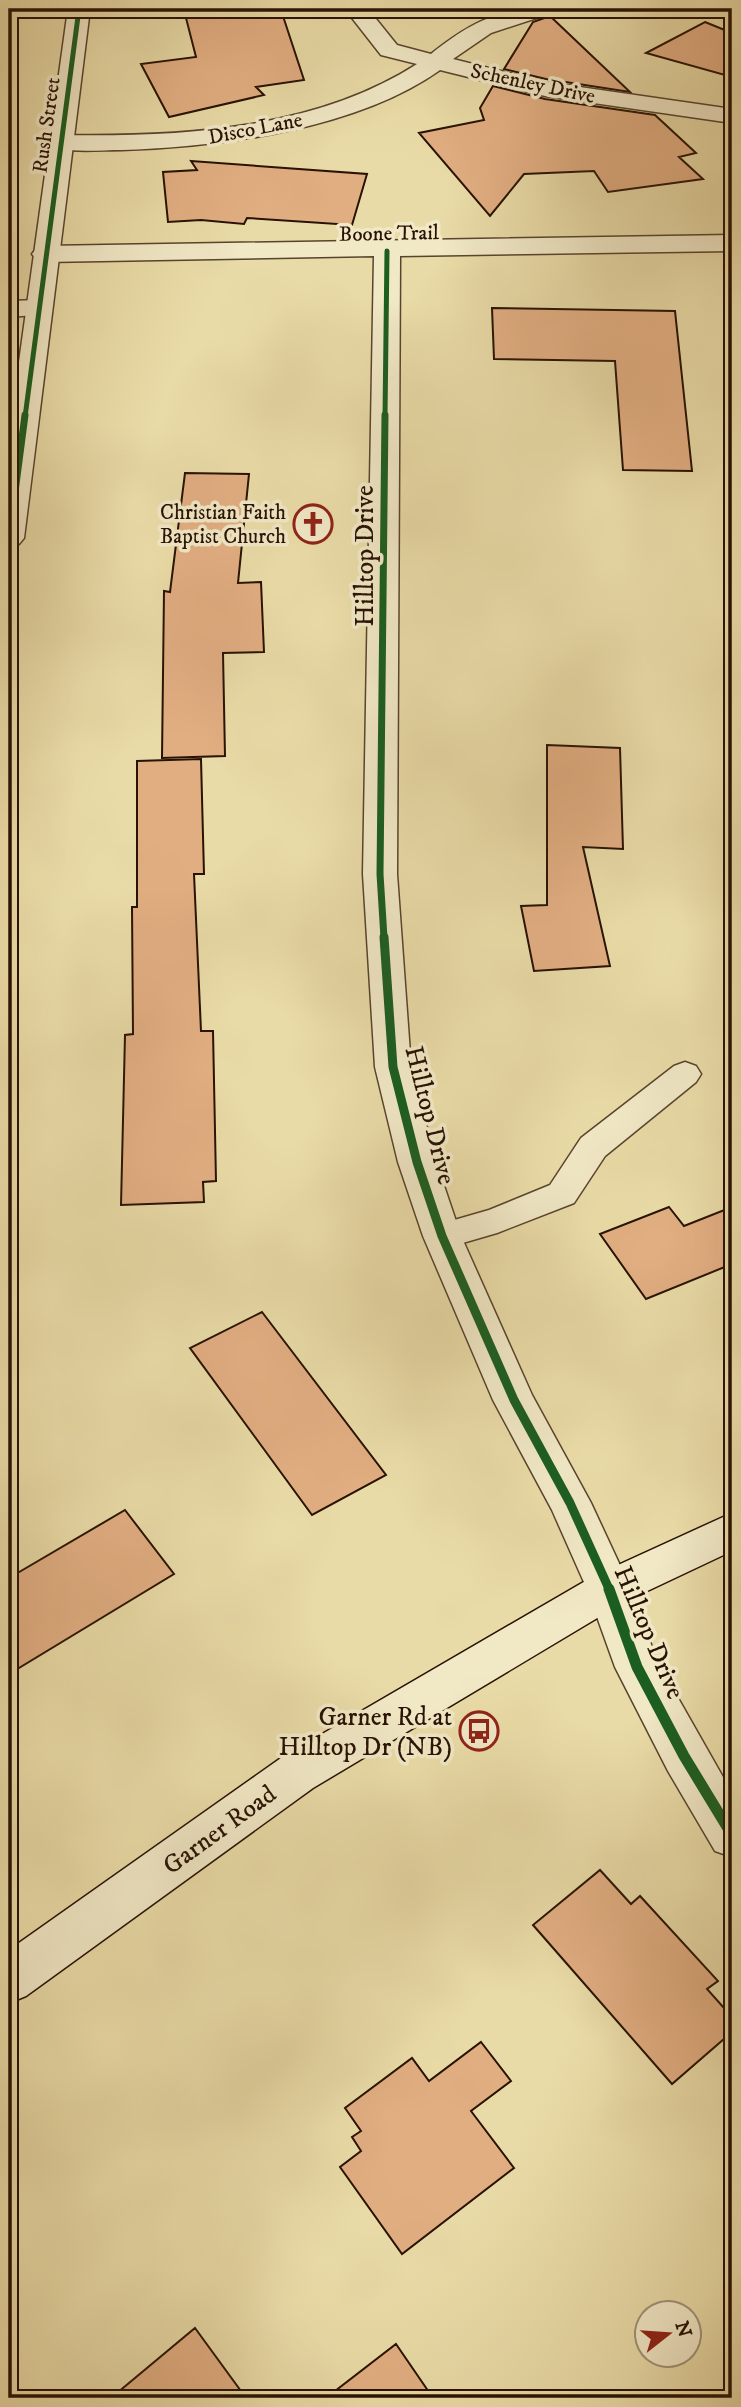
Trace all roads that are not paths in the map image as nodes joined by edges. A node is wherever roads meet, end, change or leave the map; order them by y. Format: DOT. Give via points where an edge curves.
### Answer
graph roads {
  1 [pos="79,9"];
  2 [pos="356,9"];
  3 [pos="541,9"];
  4 [pos="437,62"];
  5 [pos="732,116"];
  6 [pos="61,142"];
  7 [pos="732,243"];
  8 [pos="387,251"];
  9 [pos="45,254"];
  10 [pos="39,308"];
  11 [pos="9,309"];
  12 [pos="9,538"];
  13 [pos="685,1074"];
  14 [pos="442,1236"];
  15 [pos="732,1531"];
  16 [pos="609,1589"];
  17 [pos="732,1835"];
  18 [pos="9,1979"];
  1 -- 6 [label="street, Rush Street"];
  2 -- 4 [label="street, Schenley Drive" via="389,50"];
  3 -- 4 [label="street, Disco Lane" via="469,36"];
  4 -- 5 [label="street, Schenley Drive" via="545,89"];
  4 -- 6 [label="street, Disco Lane" via="346,106 269,128 179,142"];
  6 -- 9 [label="street, Rush Street"];
  7 -- 8 [label="street, Boone Trail"];
  8 -- 9 [label="street, Boone Trail"];
  8 -- 14 [label="street, Hilltop Drive" via="380,874 384,972 393,1067"];
  9 -- 10 [label="street, Rush Street"];
  10 -- 11 [label="street"];
  10 -- 12 [label="street, Rush Street"];
  13 -- 14 [label="lane" via="593,1147 562,1194"];
  14 -- 16 [label="street, Hilltop Drive" via="514,1400 570,1503"];
  15 -- 16 [label="street, Garner Road"];
  16 -- 17 [label="street, Hilltop Drive" via="637,1667"];
  16 -- 18 [label="street, Garner Road" via="297,1773"];
}
